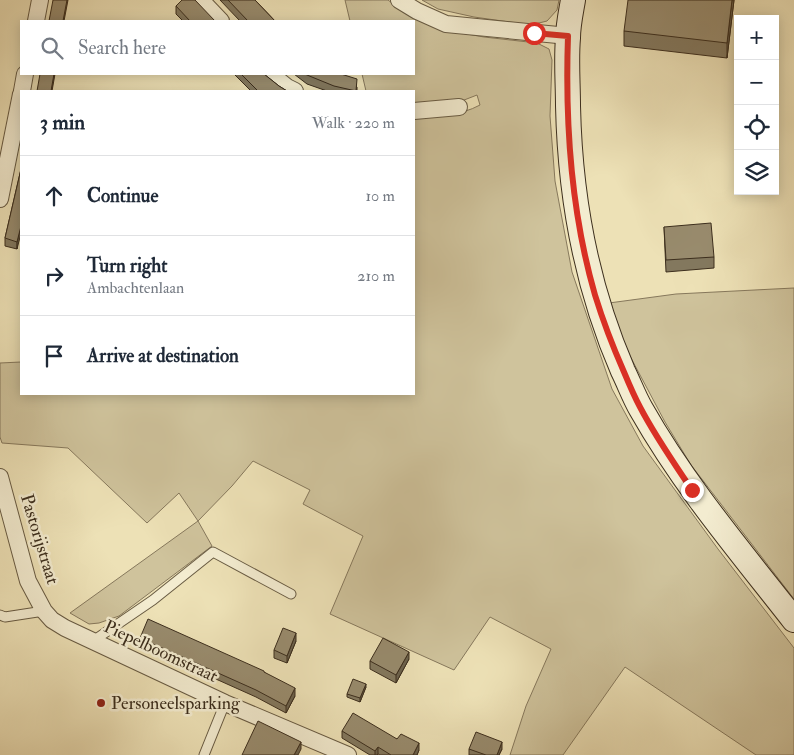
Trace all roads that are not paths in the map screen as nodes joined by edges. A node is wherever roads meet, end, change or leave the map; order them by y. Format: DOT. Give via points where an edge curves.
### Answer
graph roads {
  1 [pos="40,0"];
  2 [pos="200,0"];
  3 [pos="399,0"];
  4 [pos="573,0"];
  5 [pos="36,20"];
  6 [pos="220,20"];
  7 [pos="568,36"];
  8 [pos="25,75"];
  9 [pos="272,75"];
  10 [pos="22,90"];
  11 [pos="294,90"];
  12 [pos="459,107"];
  13 [pos="415,111"];
  14 [pos="20,113"];
  15 [pos="15,162"];
  16 [pos="0,199"];
  17 [pos="0,477"];
  18 [pos="291,594"];
  19 [pos="44,611"];
  20 [pos="0,615"];
  21 [pos="794,620"];
  22 [pos="93,641"];
  23 [pos="226,703"];
  24 [pos="204,755"];
  25 [pos="348,755"];
  1 -- 5 [label="street"];
  2 -- 6 [label="street"];
  3 -- 7 [label="street" via="446,24"];
  4 -- 7 [label="street"];
  7 -- 21 [label="street" via="573,183 595,295 616,354 639,406 664,449 692,490"];
  8 -- 10 [label="street"];
  9 -- 11 [label="street"];
  12 -- 13 [label="street"];
  14 -- 15 [label="street"];
  15 -- 16 [label="street"];
  17 -- 19 [label="street, Pastorijstraat" via="28,581"];
  18 -- 22 [label="lane" via="213,552 153,600"];
  19 -- 20 [label="lane"];
  19 -- 22 [label="street, Piepelboomstraat" via="65,628"];
  22 -- 23 [label="street, Piepelboomstraat"];
  23 -- 24 [label="lane"];
  23 -- 25 [label="street, Piepelboomstraat"];
}
